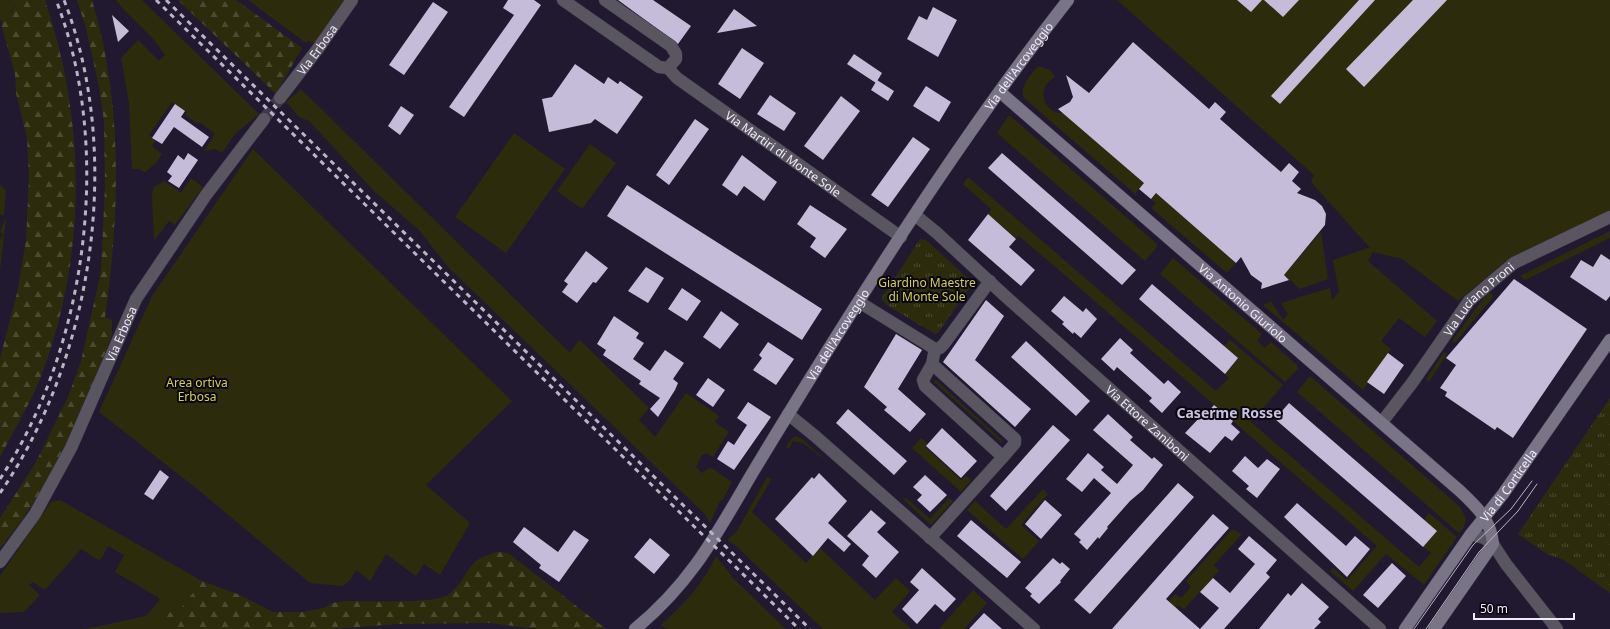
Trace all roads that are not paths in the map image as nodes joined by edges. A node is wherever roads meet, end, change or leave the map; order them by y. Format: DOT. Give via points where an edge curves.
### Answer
graph roads {
  1 [pos="352,0"];
  2 [pos="563,0"];
  3 [pos="605,0"];
  4 [pos="1068,0"];
  5 [pos="668,68"];
  6 [pos="1000,92"];
  7 [pos="280,98"];
  8 [pos="264,119"];
  9 [pos="915,215"];
  10 [pos="1610,217"];
  11 [pos="901,237"];
  12 [pos="990,281"];
  13 [pos="859,302"];
  14 [pos="1610,340"];
  15 [pos="935,349"];
  16 [pos="932,364"];
  17 [pos="788,414"];
  18 [pos="1382,422"];
  19 [pos="1003,457"];
  20 [pos="1485,516"];
  21 [pos="1471,534"];
  22 [pos="930,538"];
  23 [pos="1493,544"];
  24 [pos="0,562"];
  25 [pos="635,629"];
  26 [pos="1034,629"];
  27 [pos="1380,629"];
  28 [pos="1405,629"];
  29 [pos="1434,629"];
  30 [pos="1557,629"];
  1 -- 7 [label="street, Via Erbosa"];
  2 -- 5 [label="street, Via Martiri di Monte Sole" via="659,68"];
  3 -- 5 [label="street" via="671,46 676,59"];
  4 -- 6 [label="street, Via dell'Arcoveggio"];
  5 -- 11 [label="street, Via Martiri di Monte Sole" via="677,78"];
  6 -- 9 [label="street, Via dell'Arcoveggio"];
  6 -- 18 [label="street, Via Antonio Giuriolo"];
  8 -- 24 [label="street, Via Erbosa" via="192,214 136,299 71,448 35,514"];
  9 -- 11 [label="street, Via dell'Arcoveggio"];
  9 -- 12 [label="street, Via Ettore Zaniboni"];
  10 -- 18 [label="street, Via Luciano Proni" via="1514,263 1469,301"];
  11 -- 13 [label="street, Via dell'Arcoveggio"];
  12 -- 15 [label="street" via="944,344"];
  12 -- 27 [label="street, Via Ettore Zaniboni"];
  13 -- 15 [label="street"];
  13 -- 17 [label="street, Via dell'Arcoveggio"];
  14 -- 20 [label="street, Via di Corticella"];
  15 -- 16 [label="street"];
  16 -- 19 [label="street" via="923,380 925,386"];
  16 -- 19 [label="street" via="1015,439 1016,443"];
  17 -- 22 [label="street"];
  17 -- 25 [label="street, Via dell'Arcoveggio" via="716,535 692,570 669,599"];
  18 -- 20 [label="street, Via Antonio Giuriolo"];
  19 -- 22 [label="street"];
  20 -- 21 [label="street, Via di Corticella"];
  20 -- 23 [label="street" via="1492,532"];
  21 -- 23 [label="street"];
  21 -- 28 [label="street, Via di Corticella"];
  22 -- 26 [label="street"];
  23 -- 29 [label="street"];
  23 -- 30 [label="street"];
}
